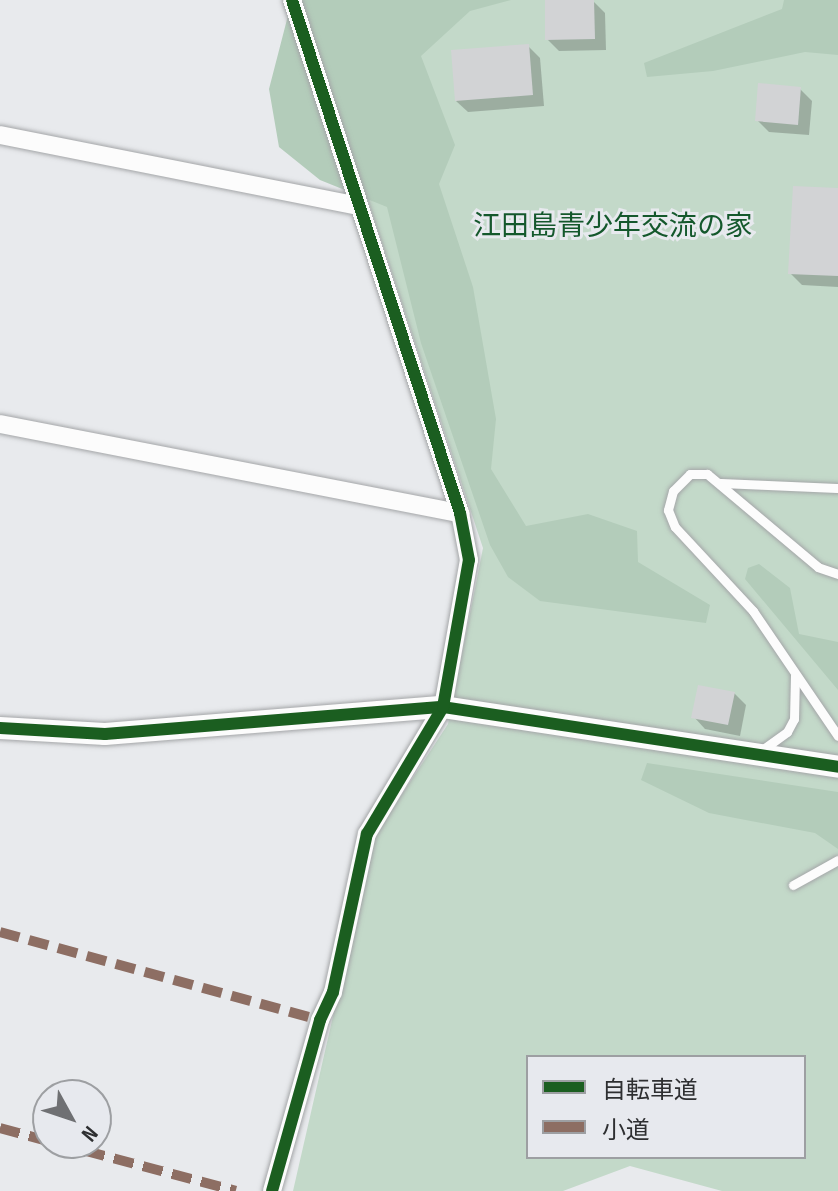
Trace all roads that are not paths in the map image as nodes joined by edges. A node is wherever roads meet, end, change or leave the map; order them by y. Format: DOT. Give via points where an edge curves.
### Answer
graph roads {
  1 [pos="292,0"];
  2 [pos="0,135"];
  3 [pos="358,206"];
  4 [pos="0,424"];
  5 [pos="720,483"];
  6 [pos="838,488"];
  7 [pos="460,513"];
  8 [pos="838,574"];
  9 [pos="795,675"];
  10 [pos="443,707"];
  11 [pos="0,728"];
  12 [pos="838,736"];
  13 [pos="744,755"];
  14 [pos="838,767"];
  15 [pos="838,860"];
  16 [pos="793,885"];
  17 [pos="272,1191"];
  1 -- 3 [label="street"];
  2 -- 3 [label="street"];
  3 -- 7 [label="street"];
  4 -- 7 [label="street"];
  5 -- 6 [label="lane"];
  5 -- 8 [label="lane" via="818,567"];
  5 -- 9 [label="lane" via="707,474 680,480 668,510 675,527 753,611"];
  7 -- 10 [label="street" via="469,560"];
  9 -- 12 [label="lane"];
  9 -- 13 [label="lane" via="796,706 787,732 765,749"];
  10 -- 11 [label="street" via="105,734"];
  10 -- 13 [label="street"];
  10 -- 17 [label="street" via="367,834 333,992 320,1020"];
  13 -- 14 [label="street"];
  15 -- 16 [label="lane"];
}
